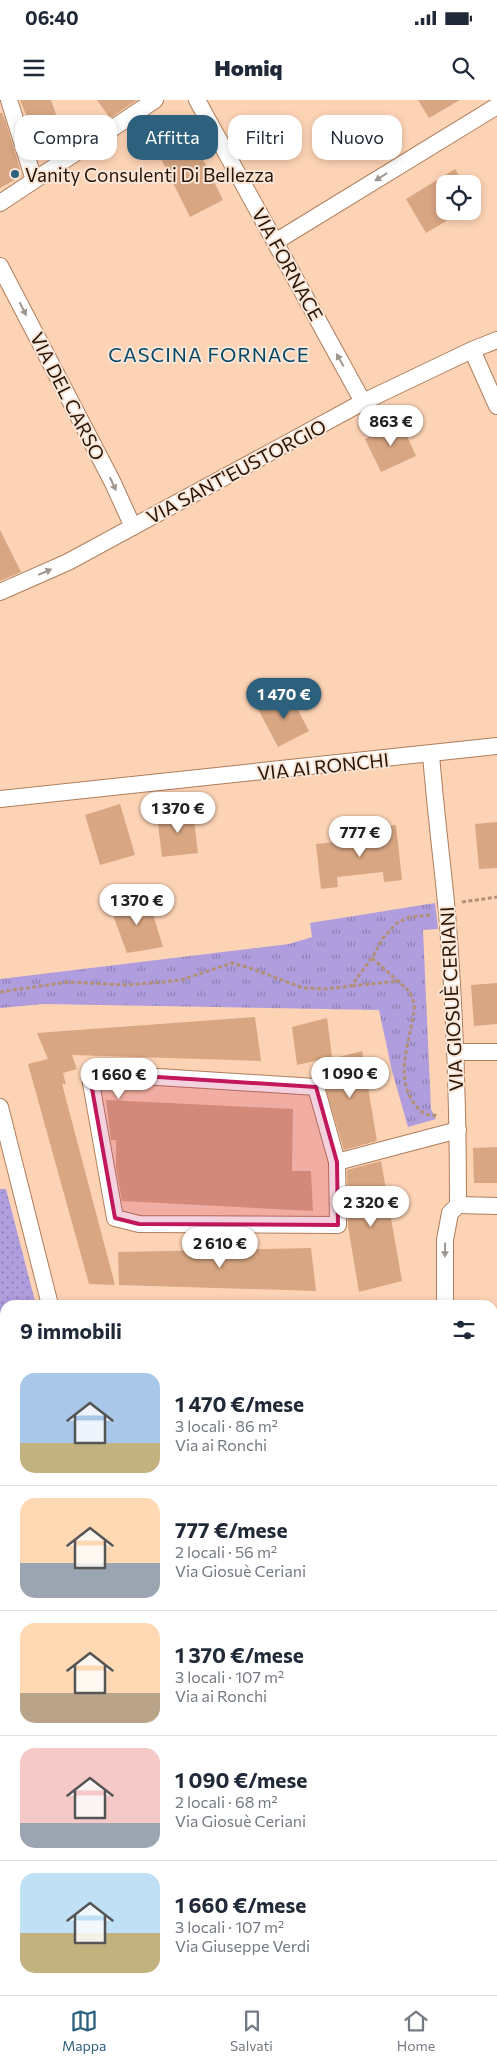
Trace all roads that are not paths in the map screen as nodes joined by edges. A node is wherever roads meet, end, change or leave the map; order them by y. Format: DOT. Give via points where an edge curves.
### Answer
graph roads {
  1 [pos="8,100"];
  2 [pos="155,100"];
  3 [pos="197,100"];
  4 [pos="497,106"];
  5 [pos="34,180"];
  6 [pos="0,203"];
  7 [pos="276,242"];
  8 [pos="0,266"];
  9 [pos="497,340"];
  10 [pos="472,350"];
  11 [pos="363,402"];
  12 [pos="497,406"];
  13 [pos="133,527"];
  14 [pos="0,592"];
  15 [pos="497,746"];
  16 [pos="431,754"];
  17 [pos="0,799"];
  18 [pos="455,1052"];
  19 [pos="497,1052"];
  20 [pos="0,1107"];
  21 [pos="458,1130"];
  22 [pos="337,1162"];
  23 [pos="458,1205"];
  24 [pos="497,1206"];
  25 [pos="49,1300"];
  26 [pos="445,1300"];
  1 -- 5 [label="street"];
  2 -- 5 [label="street"];
  3 -- 7 [label="street, VIA FORNACE"];
  4 -- 7 [label="street, one-way"];
  5 -- 6 [label="street"];
  11 -- 7 [label="street, VIA FORNACE, one-way"];
  8 -- 13 [label="street, VIA DEL CARSO, one-way" via="108,472"];
  9 -- 10 [label="street, VIA SANT'EUSTORGIO"];
  10 -- 11 [label="street, VIA SANT'EUSTORGIO"];
  10 -- 12 [label="street"];
  11 -- 13 [label="street, VIA SANT'EUSTORGIO"];
  14 -- 13 [label="street, VIA SANT'EUSTORGIO, one-way" via="68,562"];
  15 -- 16 [label="street, VIA AI RONCHI"];
  16 -- 17 [label="street, VIA AI RONCHI"];
  16 -- 18 [label="street, VIA GIOSUÈ CERIANI" via="447,914"];
  18 -- 19 [label="street"];
  18 -- 21 [label="street, VIA GIOSUÈ CERIANI"];
  20 -- 25 [label="street"];
  21 -- 22 [label="street"];
  21 -- 23 [label="street, VIA GIOSUÈ CERIANI"];
  22 -- 22 [label="street" via="316,1087 95,1073 91,1083 115,1218 139,1224 338,1225"];
  23 -- 24 [label="street"];
  23 -- 26 [label="street, one-way" via="450,1213 445,1240"];
}
